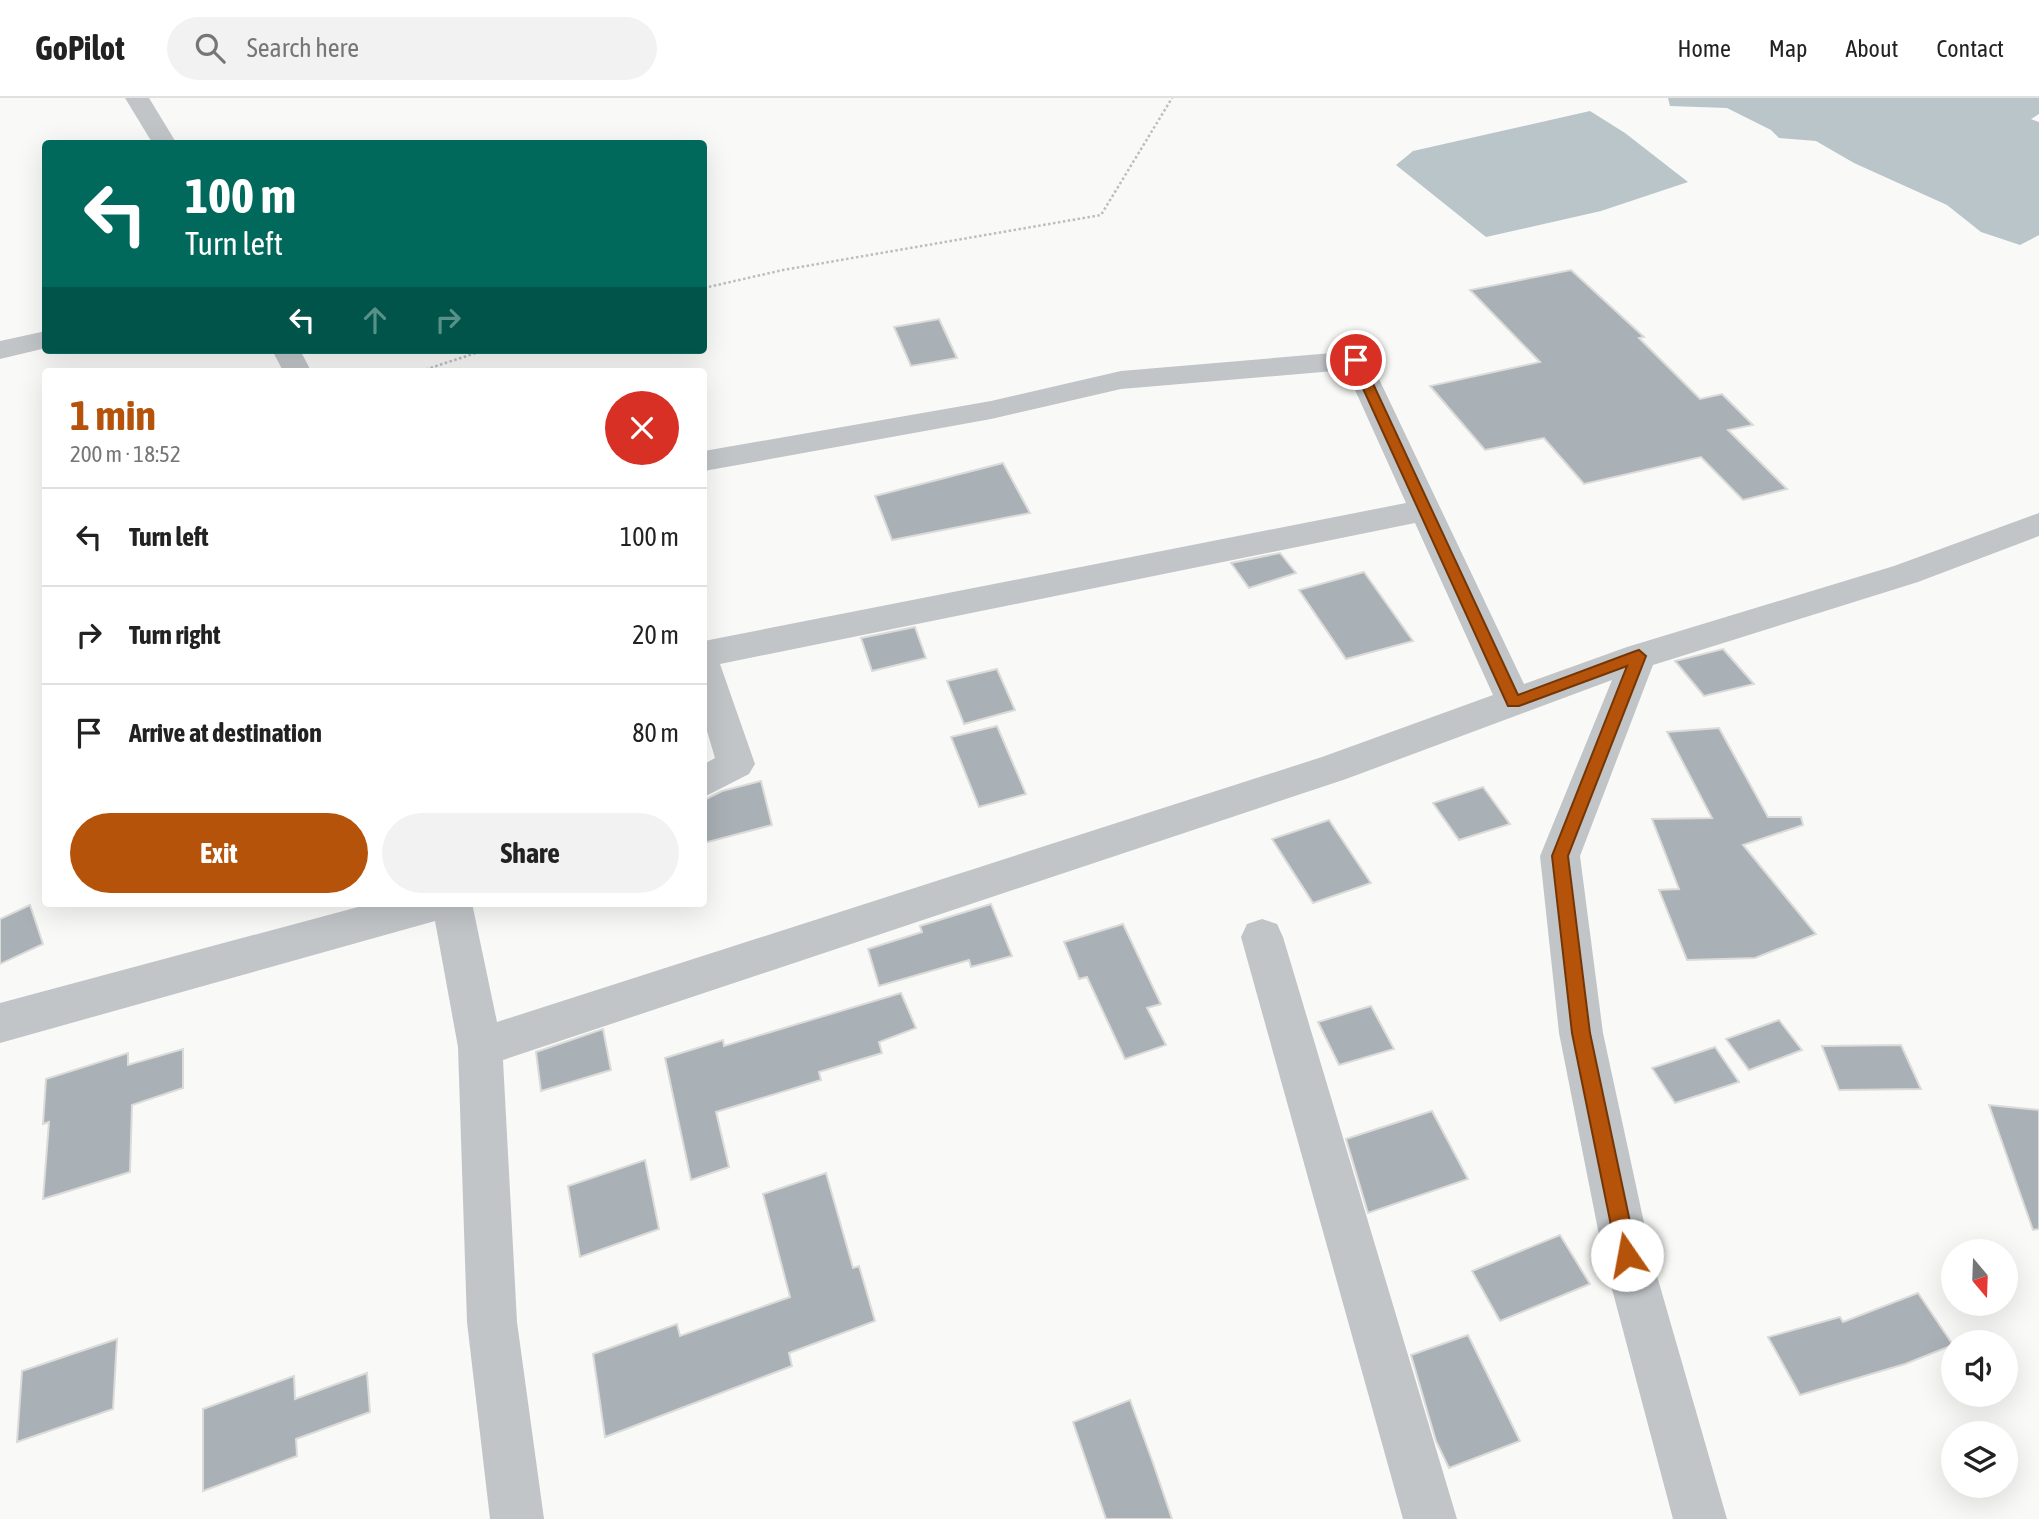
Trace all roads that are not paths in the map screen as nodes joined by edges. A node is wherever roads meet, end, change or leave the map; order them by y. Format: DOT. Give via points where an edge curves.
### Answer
graph roads {
  1 [pos="137,98"];
  2 [pos="163,140"];
  3 [pos="42,340"];
  4 [pos="0,350"];
  5 [pos="707,460"];
  6 [pos="1425,510"];
  7 [pos="2039,524"];
  8 [pos="707,653"];
  9 [pos="1639,656"];
  10 [pos="707,676"];
  11 [pos="1514,702"];
  12 [pos="707,780"];
  13 [pos="422,907"];
  14 [pos="453,907"];
  15 [pos="1262,937"];
  16 [pos="0,1023"];
  17 [pos="480,1047"];
  18 [pos="517,1519"];
  19 [pos="1430,1519"];
  20 [pos="1700,1519"];
  1 -- 2 [label="street"];
  3 -- 4 [label="street"];
  5 -- 6 [label="street" via="991,410 1121,380 1356,360"];
  6 -- 8 [label="street"];
  6 -- 11 [label="street"];
  7 -- 9 [label="street" via="1906,574"];
  9 -- 11 [label="street"];
  9 -- 20 [label="street" via="1560,856 1581,1033 1624,1242"];
  10 -- 12 [label="street" via="736,764"];
  11 -- 17 [label="street" via="1320,772"];
  13 -- 16 [label="street"];
  14 -- 17 [label="street"];
  15 -- 19 [label="street"];
  17 -- 18 [label="street" via="492,1322"];
}
